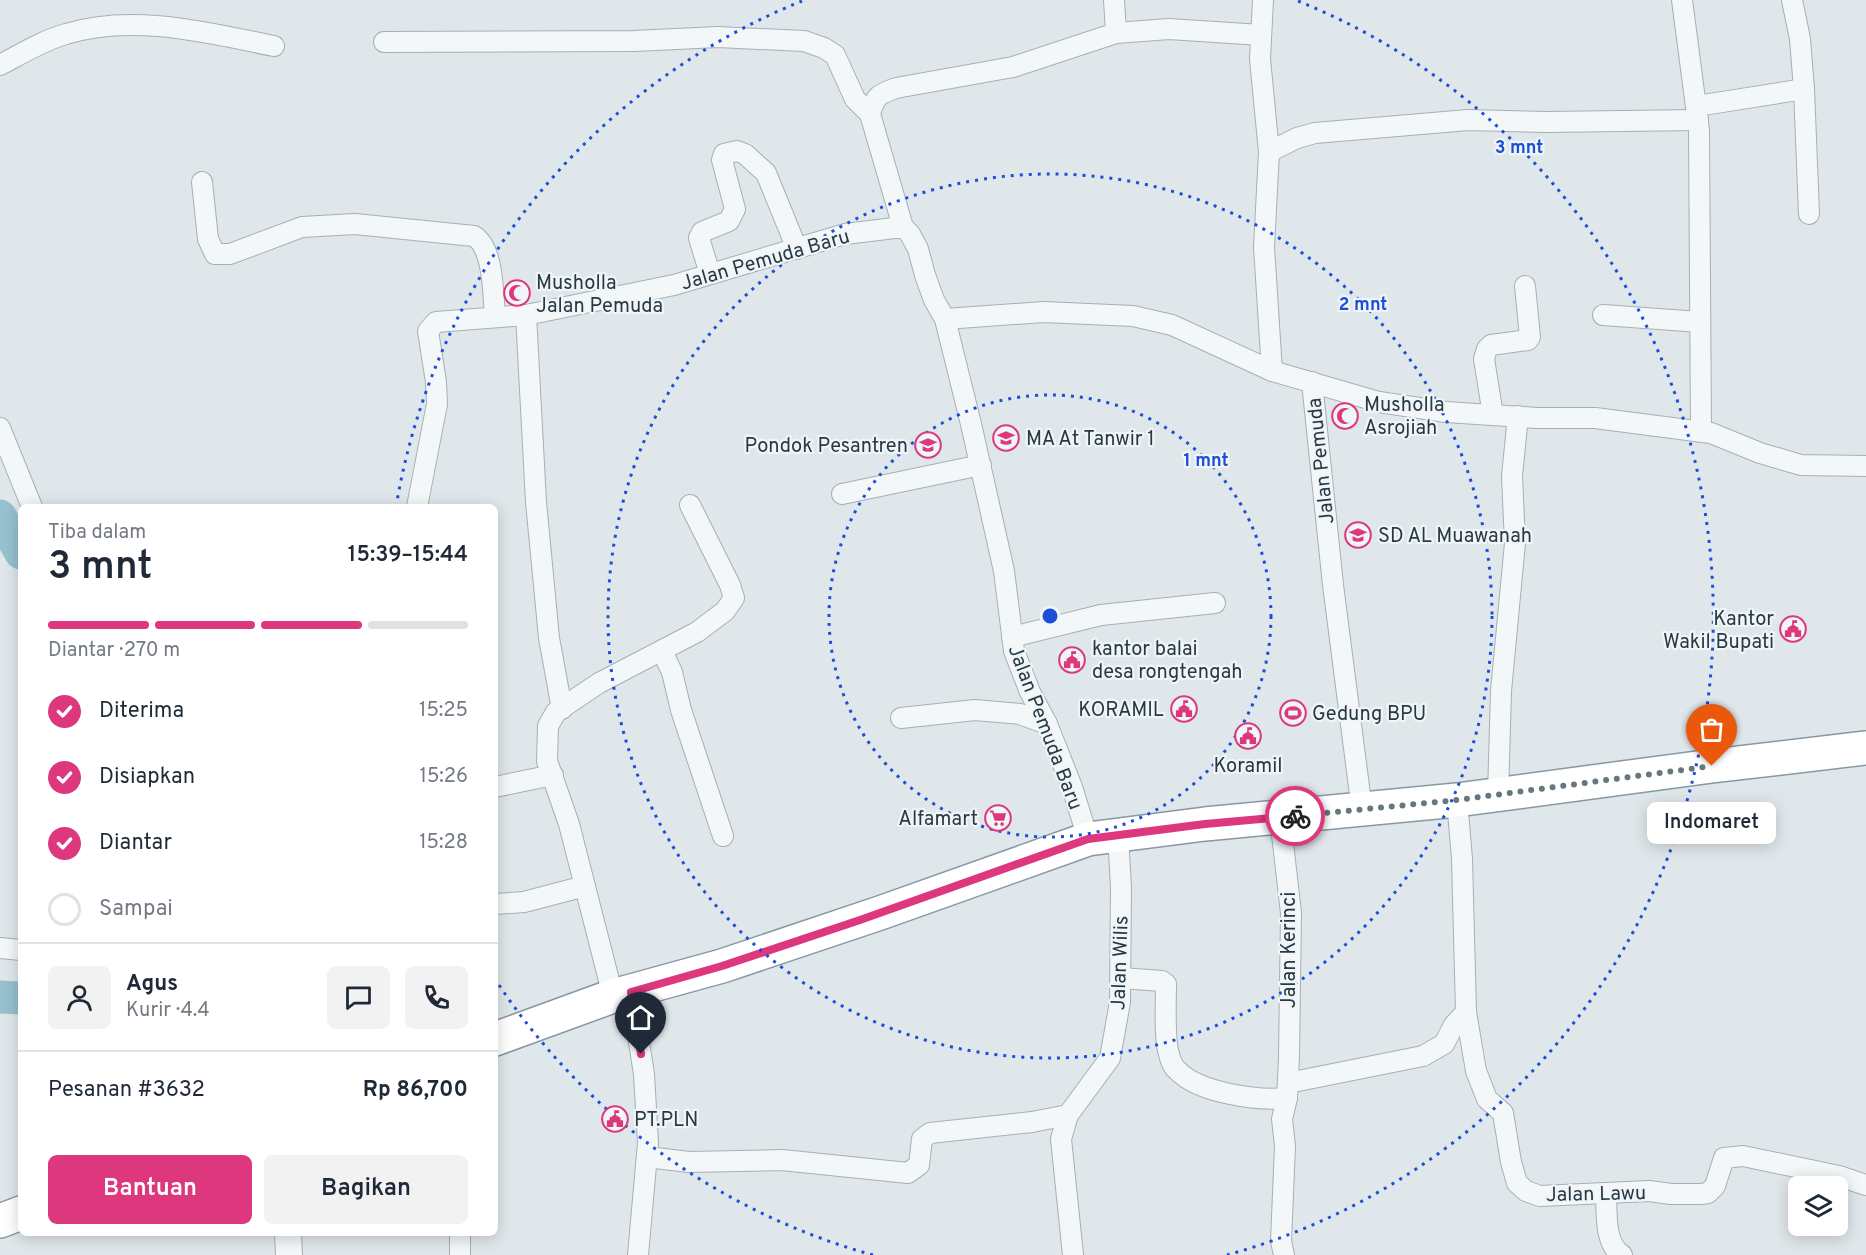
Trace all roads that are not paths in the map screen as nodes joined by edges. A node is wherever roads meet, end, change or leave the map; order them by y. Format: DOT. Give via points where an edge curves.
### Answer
graph roads {
  1 [pos="1263,0"];
  2 [pos="1682,0"];
  3 [pos="1792,0"];
  4 [pos="1114,1"];
  5 [pos="1116,33"];
  6 [pos="1261,35"];
  7 [pos="384,42"];
  8 [pos="274,46"];
  9 [pos="0,65"];
  10 [pos="1804,88"];
  11 [pos="1698,113"];
  12 [pos="870,114"];
  13 [pos="1269,152"];
  14 [pos="202,182"];
  15 [pos="1809,214"];
  16 [pos="903,227"];
  17 [pos="797,249"];
  18 [pos="710,274"];
  19 [pos="1525,286"];
  20 [pos="526,315"];
  21 [pos="1603,315"];
  22 [pos="495,317"];
  23 [pos="945,319"];
  24 [pos="1700,322"];
  25 [pos="1272,371"];
  26 [pos="1311,382"];
  27 [pos="1493,415"];
  28 [pos="1518,417"];
  29 [pos="0,428"];
  30 [pos="1706,433"];
  31 [pos="981,465"];
  32 [pos="1866,466"];
  33 [pos="842,494"];
  34 [pos="31,504"];
  35 [pos="418,504"];
  36 [pos="690,505"];
  37 [pos="1215,603"];
  38 [pos="1011,637"];
  39 [pos="662,651"];
  40 [pos="562,709"];
  41 [pos="901,718"];
  42 [pos="1047,724"];
  43 [pos="1866,748"];
  44 [pos="552,776"];
  45 [pos="498,786"];
  46 [pos="1498,795"];
  47 [pos="1457,800"];
  48 [pos="1362,810"];
  49 [pos="1280,817"];
  50 [pos="723,836"];
  51 [pos="1103,837"];
  52 [pos="585,886"];
  53 [pos="498,904"];
  54 [pos="0,948"];
  55 [pos="18,950"];
  56 [pos="1121,978"];
  57 [pos="622,994"];
  58 [pos="1466,1012"];
  59 [pos="498,1038"];
  60 [pos="1287,1091"];
  61 [pos="1068,1116"];
  62 [pos="647,1157"];
  63 [pos="1866,1185"];
  64 [pos="1606,1193"];
  65 [pos="18,1214"];
  66 [pos="0,1221"];
  67 [pos="288,1236"];
  68 [pos="460,1236"];
  69 [pos="289,1255"];
  70 [pos="460,1255"];
  71 [pos="638,1255"];
  72 [pos="1073,1255"];
  73 [pos="1284,1255"];
  74 [pos="1622,1255"];
  1 -- 6 [label="street"];
  2 -- 11 [label="street"];
  3 -- 10 [label="street"];
  4 -- 5 [label="street"];
  5 -- 6 [label="street" via="1168,28"];
  5 -- 12 [label="street" via="1013,67 896,88 874,100"];
  6 -- 13 [label="street"];
  7 -- 12 [label="street" via="718,37 804,41 835,55 855,99"];
  8 -- 9 [label="street" via="154,24 94,28 66,34"];
  10 -- 11 [label="street"];
  10 -- 15 [label="street"];
  11 -- 13 [label="street" via="1547,122 1468,120 1315,133"];
  11 -- 24 [label="street"];
  12 -- 16 [label="street"];
  13 -- 25 [label="street" via="1264,247"];
  14 -- 22 [label="street" via="208,239 215,254 230,254 302,227 355,224 481,239 488,257"];
  16 -- 17 [label="street, Jalan Pemuda Baru" via="845,234"];
  16 -- 23 [label="street, Jalan Pemuda Baru" via="918,249 931,292"];
  17 -- 18 [label="street, Jalan Pemuda Baru"];
  17 -- 18 [label="street" via="766,173 745,154 728,152 722,160 735,209 729,221 702,231 699,238"];
  18 -- 20 [label="street, Jalan Pemuda Baru"];
  19 -- 27 [label="street" via="1530,337 1491,345 1485,354"];
  20 -- 22 [label="street, Jalan Pemuda Baru"];
  20 -- 40 [label="street" via="549,638"];
  21 -- 24 [label="street"];
  22 -- 35 [label="street, Jalan Pemuda Baru" via="436,322 428,332 437,404"];
  23 -- 25 [label="street, Jalan Pemuda" via="1044,312 1133,316 1172,325"];
  23 -- 31 [label="street, Jalan Pemuda Baru"];
  24 -- 30 [label="street"];
  25 -- 26 [label="street, Jalan Pemuda"];
  26 -- 27 [label="street" via="1379,402"];
  26 -- 48 [label="street, Jalan Pemuda"];
  27 -- 28 [label="street"];
  28 -- 30 [label="street" via="1595,418"];
  28 -- 46 [label="street" via="1512,476 1515,543 1501,691"];
  29 -- 34 [label="street"];
  30 -- 32 [label="street" via="1801,465"];
  31 -- 33 [label="street"];
  31 -- 38 [label="street, Jalan Pemuda Baru" via="1008,591"];
  36 -- 39 [label="street" via="734,598 709,623"];
  37 -- 38 [label="street" via="1101,615"];
  38 -- 42 [label="street, Jalan Pemuda Baru" via="1030,692"];
  39 -- 40 [label="street" via="600,683"];
  39 -- 50 [label="street"];
  40 -- 44 [label="street" via="548,726 547,761"];
  41 -- 42 [label="street" via="975,710 1020,714"];
  42 -- 51 [label="street, Jalan Pemuda Baru" via="1072,787"];
  43 -- 46 [label="highway"];
  44 -- 45 [label="street"];
  44 -- 52 [label="street"];
  46 -- 47 [label="highway"];
  47 -- 48 [label="highway"];
  47 -- 58 [label="street, Jalan Lawu"];
  48 -- 49 [label="highway"];
  49 -- 51 [label="highway"];
  49 -- 60 [label="street, Jalan Kerinci" via="1291,913"];
  51 -- 56 [label="street, Jalan Wilis" via="1121,887"];
  51 -- 57 [label="highway" via="722,966"];
  52 -- 53 [label="street" via="524,902"];
  52 -- 57 [label="street"];
  54 -- 55 [label="street"];
  56 -- 60 [label="street" via="1166,984 1168,1053 1176,1070 1212,1089 1257,1098"];
  56 -- 61 [label="street, Jalan Wilis" via="1110,1059"];
  57 -- 59 [label="highway"];
  57 -- 62 [label="street" via="644,1074"];
  58 -- 60 [label="street" via="1444,1044 1423,1056"];
  58 -- 64 [label="street, Jalan Lawu" via="1476,1071 1487,1099 1503,1113 1517,1183 1540,1196"];
  60 -- 73 [label="street, Jalan Kerinci" via="1282,1119"];
  61 -- 62 [label="street" via="930,1133 922,1139 919,1165 909,1173 782,1160 688,1162"];
  61 -- 72 [label="street, Jalan Wilis" via="1061,1138"];
  62 -- 71 [label="street"];
  63 -- 64 [label="street, Jalan Lawu" via="1743,1156 1724,1158 1715,1186 1708,1193"];
  64 -- 74 [label="street" via="1610,1238 1615,1251"];
  65 -- 66 [label="highway"];
  67 -- 69 [label="street"];
  68 -- 70 [label="street"];
}
